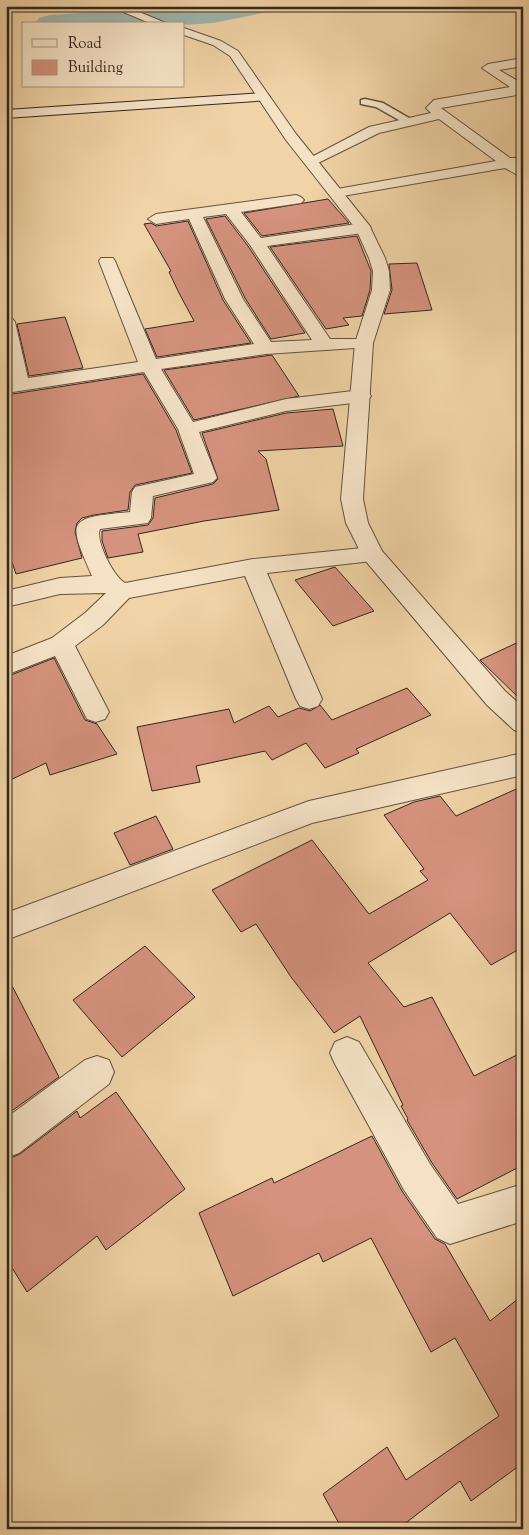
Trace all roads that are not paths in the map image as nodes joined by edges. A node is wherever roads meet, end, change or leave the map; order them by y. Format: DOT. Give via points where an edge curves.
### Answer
graph roads {
  1 [pos="114,6"];
  2 [pos="158,22"];
  3 [pos="189,33"];
  4 [pos="523,62"];
  5 [pos="522,90"];
  6 [pos="260,91"];
  7 [pos="6,102"];
  8 [pos="365,102"];
  9 [pos="6,114"];
  10 [pos="442,114"];
  11 [pos="410,122"];
  12 [pos="523,160"];
  13 [pos="311,161"];
  14 [pos="507,163"];
  15 [pos="523,174"];
  16 [pos="337,193"];
  17 [pos="296,200"];
  18 [pos="230,210"];
  19 [pos="194,214"];
  20 [pos="156,219"];
  21 [pos="363,228"];
  22 [pos="257,243"];
  23 [pos="107,261"];
  24 [pos="6,322"];
  25 [pos="364,343"];
  26 [pos="323,344"];
  27 [pos="266,348"];
  28 [pos="149,365"];
  29 [pos="13,386"];
  30 [pos="361,396"];
  31 [pos="188,429"];
  32 [pos="372,554"];
  33 [pos="253,567"];
  34 [pos="115,587"];
  35 [pos="6,599"];
  36 [pos="61,644"];
  37 [pos="6,666"];
  38 [pos="309,698"];
  39 [pos="96,712"];
  40 [pos="523,723"];
  41 [pos="523,764"];
  42 [pos="73,886"];
  43 [pos="6,921"];
  44 [pos="6,928"];
  45 [pos="346,1053"];
  46 [pos="97,1072"];
  47 [pos="6,1140"];
  48 [pos="523,1202"];
  1 -- 2 [label="street"];
  3 -- 6 [label="street" via="217,43 234,54"];
  4 -- 5 [label="street" via="488,68"];
  5 -- 10 [label="street" via="434,105 433,108"];
  6 -- 7 [label="street"];
  6 -- 9 [label="street"];
  6 -- 13 [label="street"];
  8 -- 11 [label="lane" via="379,105"];
  10 -- 11 [label="street"];
  10 -- 14 [label="street"];
  11 -- 13 [label="street" via="374,130"];
  12 -- 14 [label="street"];
  13 -- 16 [label="street"];
  14 -- 15 [label="street"];
  14 -- 16 [label="street"];
  16 -- 21 [label="street"];
  17 -- 18 [label="street"];
  18 -- 19 [label="street"];
  18 -- 22 [label="street"];
  19 -- 20 [label="street"];
  19 -- 27 [label="street" via="234,299"];
  21 -- 22 [label="street"];
  21 -- 25 [label="street" via="381,272 381,290"];
  22 -- 26 [label="street"];
  23 -- 28 [label="street"];
  24 -- 29 [label="street"];
  25 -- 26 [label="street"];
  25 -- 30 [label="street"];
  26 -- 27 [label="street"];
  27 -- 28 [label="street"];
  28 -- 29 [label="street"];
  28 -- 31 [label="street"];
  30 -- 31 [label="street" via="286,405"];
  30 -- 32 [label="street" via="352,499 357,523"];
  31 -- 34 [label="street" via="206,478 143,492 140,518 96,522 87,526 89,543"];
  32 -- 33 [label="street"];
  32 -- 40 [label="street" via="496,698"];
  33 -- 34 [label="street"];
  33 -- 38 [label="street"];
  34 -- 35 [label="street" via="60,586"];
  34 -- 36 [label="street" via="94,619"];
  36 -- 37 [label="street"];
  36 -- 39 [label="street"];
  41 -- 44 [label="street" via="309,812"];
  42 -- 43 [label="street"];
  45 -- 48 [label="street" via="417,1177 450,1225"];
  46 -- 47 [label="street"];
}
